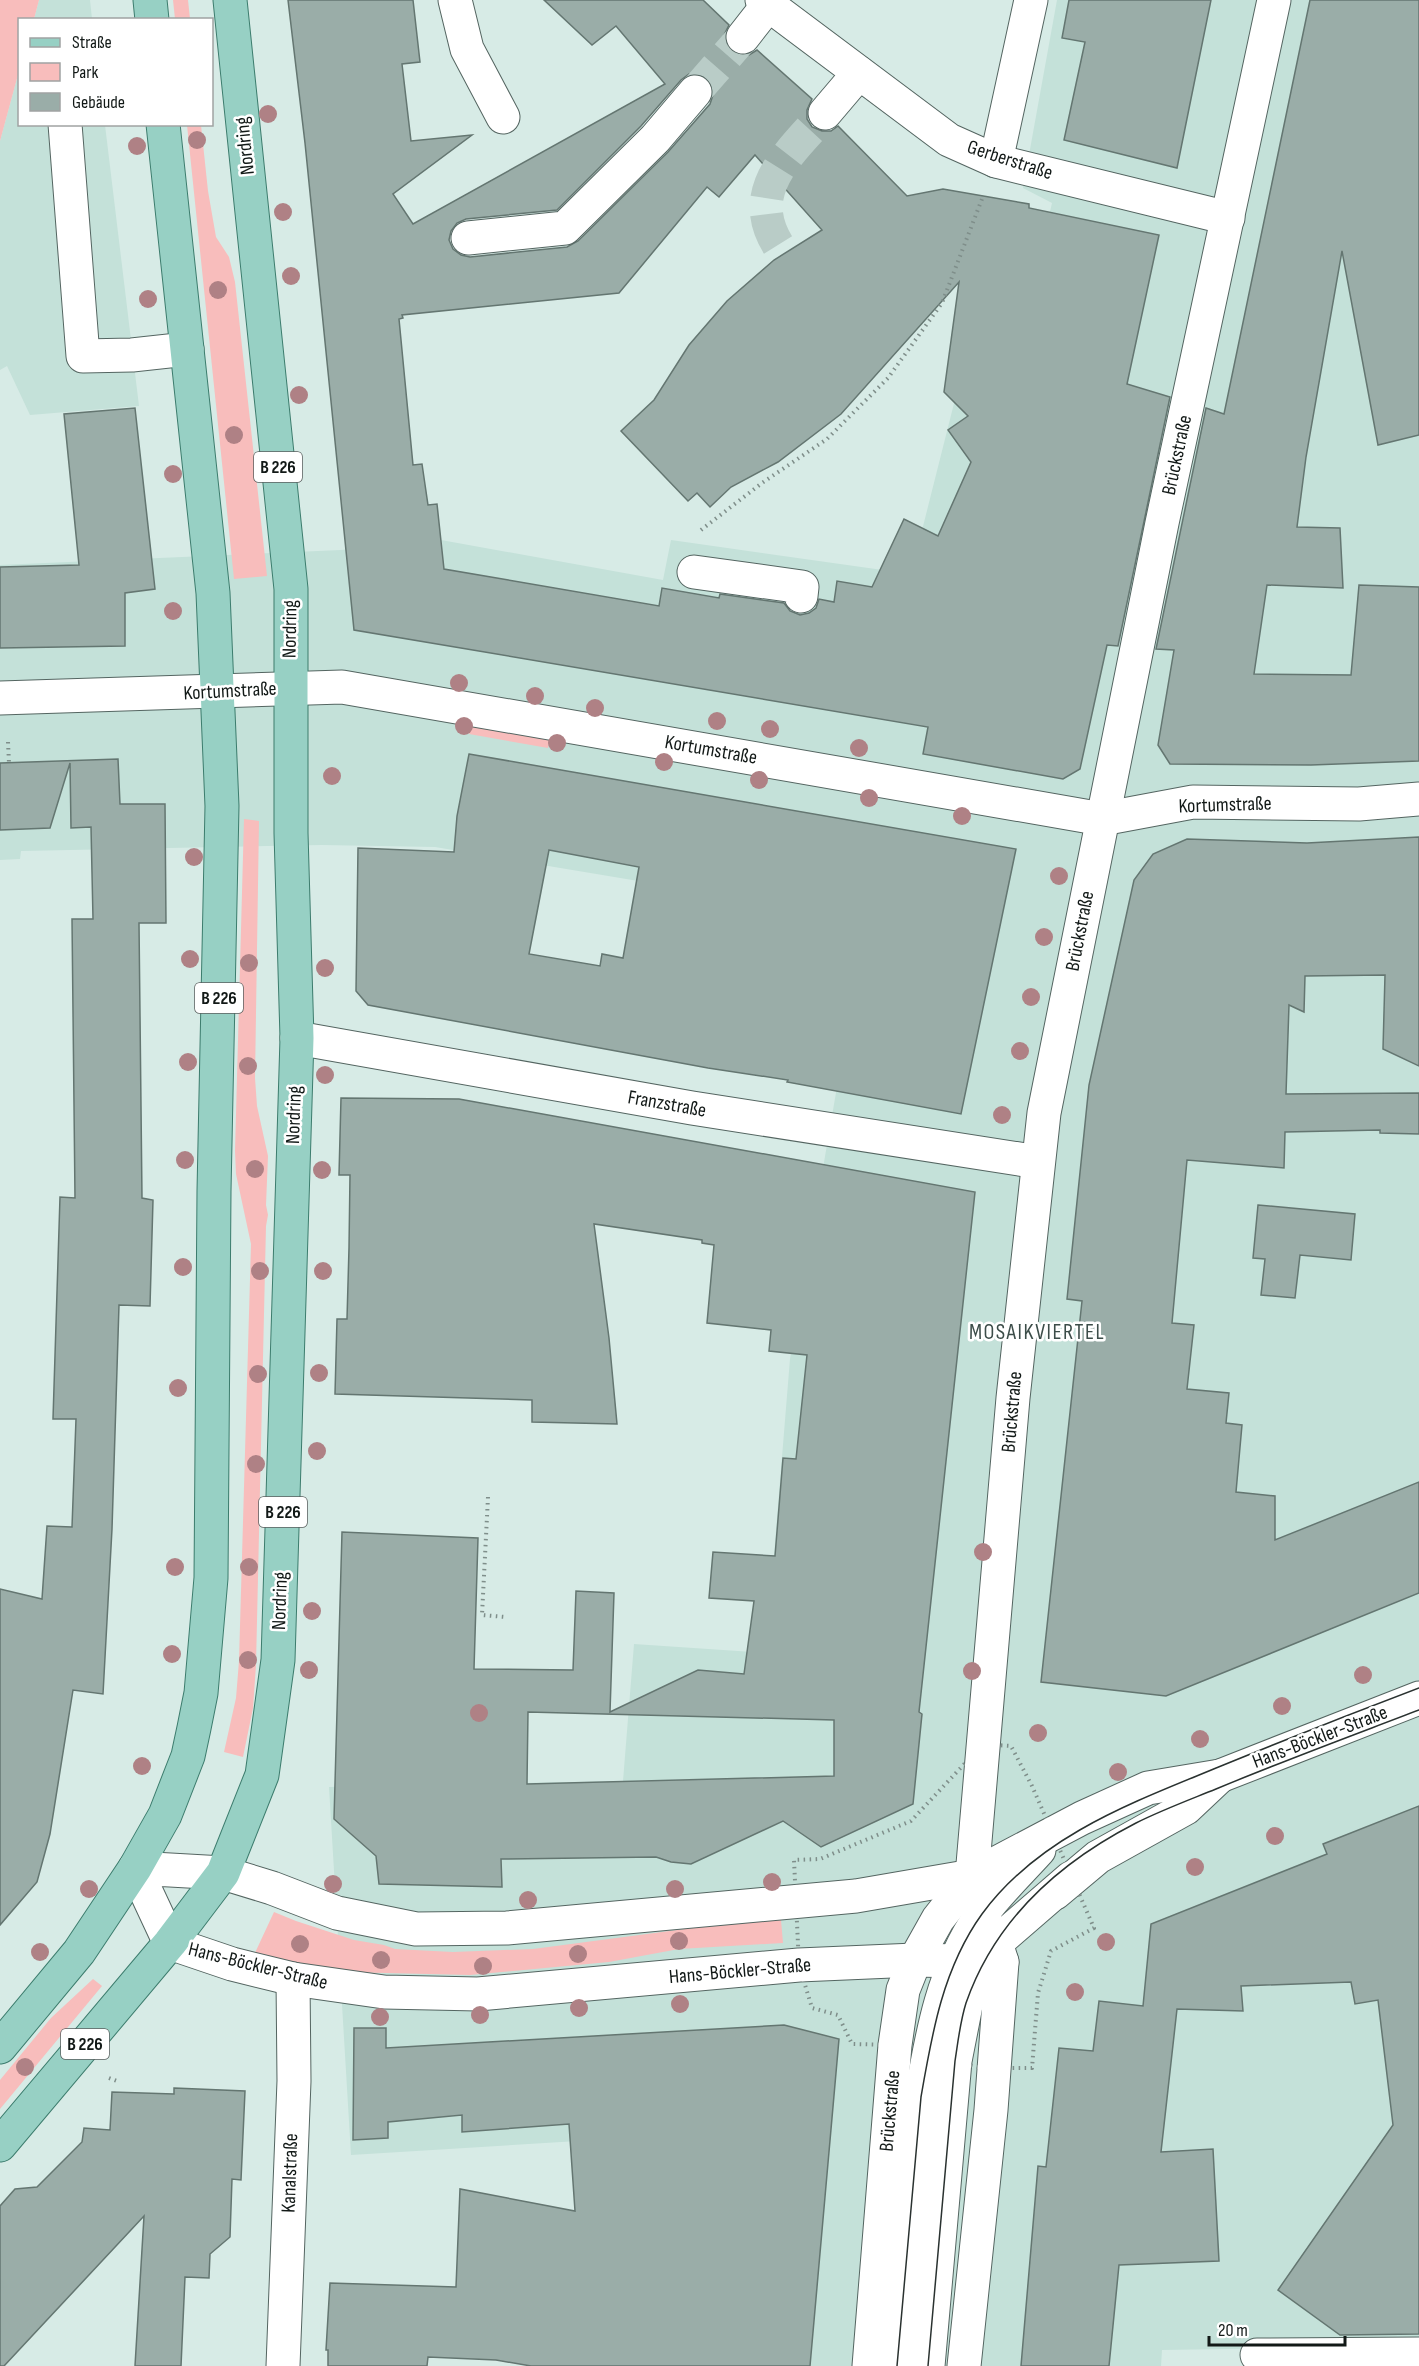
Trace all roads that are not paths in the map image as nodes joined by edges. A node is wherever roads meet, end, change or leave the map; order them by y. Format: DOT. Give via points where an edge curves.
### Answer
graph roads {
  1 [pos="150,0"];
  2 [pos="230,0"];
  3 [pos="455,0"];
  4 [pos="1031,0"];
  5 [pos="1274,0"];
  6 [pos="765,2"];
  7 [pos="152,18"];
  8 [pos="743,37"];
  9 [pos="859,73"];
  10 [pos="696,92"];
  11 [pos="825,113"];
  12 [pos="503,117"];
  13 [pos="65,126"];
  14 [pos="163,126"];
  15 [pos="996,161"];
  16 [pos="1228,219"];
  17 [pos="468,238"];
  18 [pos="187,349"];
  19 [pos="694,572"];
  20 [pos="801,596"];
  21 [pos="290,688"];
  22 [pos="216,692"];
  23 [pos="0,698"];
  24 [pos="1419,798"];
  25 [pos="1102,819"];
  26 [pos="297,1038"];
  27 [pos="1038,1162"];
  28 [pos="1419,1698"];
  29 [pos="1220,1776"];
  30 [pos="1052,1835"];
  31 [pos="135,1868"];
  32 [pos="223,1873"];
  33 [pos="972,1876"];
  34 [pos="170,1943"];
  35 [pos="984,1949"];
  36 [pos="915,1960"];
  37 [pos="293,1979"];
  38 [pos="0,2047"];
  39 [pos="0,2145"];
  40 [pos="1419,2354"];
  41 [pos="1257,2355"];
  42 [pos="283,2366"];
  43 [pos="869,2366"];
  44 [pos="897,2366"];
  45 [pos="928,2366"];
  46 [pos="964,2366"];
  1 -- 7 [label="main road"];
  2 -- 21 [label="main road, Nordring / B 226" via="291,589"];
  3 -- 12 [label="street" via="466,49"];
  4 -- 15 [label="street"];
  5 -- 16 [label="street, Brückstraße"];
  6 -- 8 [label="street"];
  6 -- 9 [label="street, Gerberstraße"];
  9 -- 11 [label="street"];
  9 -- 15 [label="street, Gerberstraße" via="949,140"];
  10 -- 17 [label="street" via="655,139 565,228"];
  13 -- 18 [label="street" via="83,356"];
  14 -- 18 [label="main road, B 226"];
  15 -- 16 [label="street, Gerberstraße"];
  16 -- 25 [label="street, Brückstraße"];
  18 -- 22 [label="main road, B 226" via="213,593"];
  19 -- 20 [label="street" via="802,587"];
  21 -- 22 [label="street, Kortumstraße"];
  21 -- 25 [label="street, Kortumstraße" via="367,690"];
  21 -- 26 [label="main road, Nordring / B 226"];
  22 -- 23 [label="street, Kortumstraße"];
  22 -- 31 [label="main road, B 226" via="222,806 211,1578 201,1693 188,1756 165,1815"];
  24 -- 25 [label="street, Kortumstraße" via="1359,804 1193,802"];
  25 -- 27 [label="street, Brückstraße" via="1044,1113"];
  26 -- 27 [label="street, Franzstraße" via="692,1108"];
  26 -- 32 [label="main road, Nordring / B 226" via="278,1660 262,1775"];
  27 -- 33 [label="street, Brückstraße" via="1013,1398"];
  28 -- 29 [label="street, Hans-Böckler-Straße"];
  29 -- 30 [label="street, Hans-Böckler-Straße" via="1149,1788"];
  29 -- 35 [label="street, Hans-Böckler-Straße" via="1186,1808 1069,1873 1009,1944"];
  30 -- 33 [label="street, Hans-Böckler-Straße"];
  30 -- 35 [label="street"];
  31 -- 32 [label="street, Hans-Böckler-Straße"];
  31 -- 34 [label="street, Hans-Böckler-Straße"];
  31 -- 38 [label="main road, B 226" via="79,1952"];
  32 -- 33 [label="street, Hans-Böckler-Straße" via="337,1913 416,1929 507,1928 856,1896"];
  32 -- 34 [label="main road, Nordring / B 226"];
  33 -- 35 [label="street, Brückstraße"];
  33 -- 36 [label="street, Brückstraße" via="939,1919"];
  34 -- 37 [label="street, Hans-Böckler-Straße"];
  34 -- 39 [label="main road, Nordring / B 226"];
  35 -- 36 [label="street, Hans-Böckler-Straße"];
  35 -- 44 [label="street" via="942,1994 935,2021 921,2097"];
  35 -- 45 [label="street" via="954,2061"];
  35 -- 46 [label="street, Brückstraße" via="991,2110"];
  36 -- 37 [label="street, Hans-Böckler-Straße" via="799,1965 478,1994 384,1992"];
  36 -- 43 [label="street, Brückstraße" via="903,1990 895,2045"];
  37 -- 42 [label="street, Kanalstraße" via="294,2081"];
  40 -- 41 [label="street"];
}
